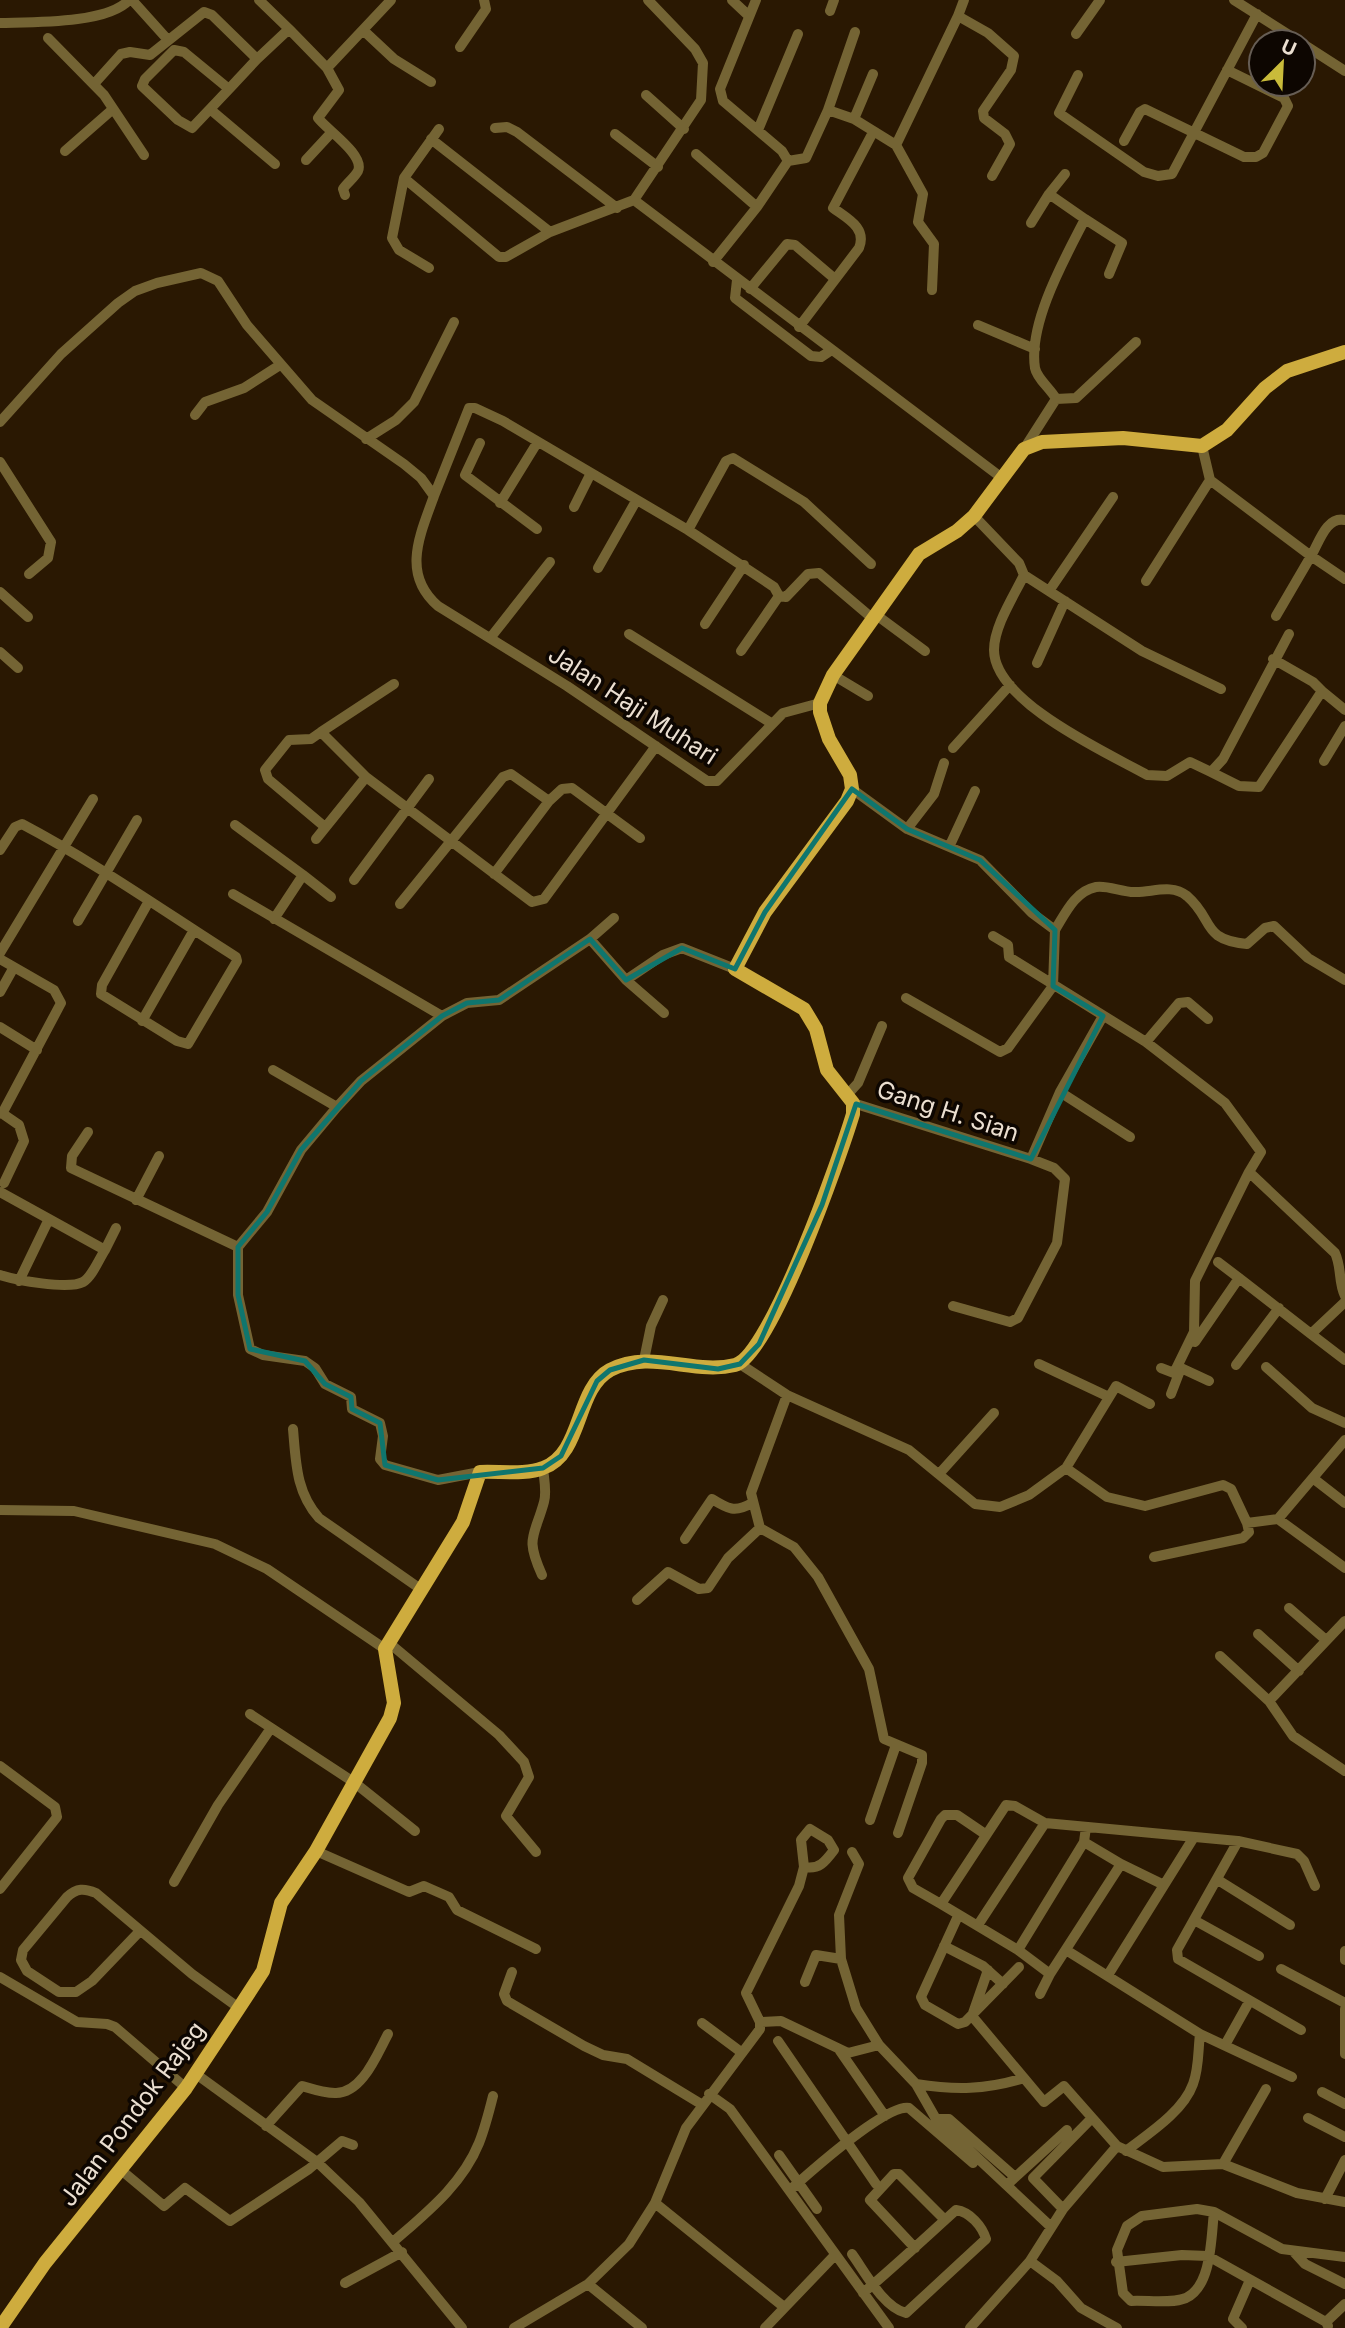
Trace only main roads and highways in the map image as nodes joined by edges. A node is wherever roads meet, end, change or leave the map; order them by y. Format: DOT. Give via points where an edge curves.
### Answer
graph roads {
  1 [pos="1345,352"];
  2 [pos="0,2328"];
  1 -- 2 [label="main road, Jalan Pondok Rajeg" via="1287,370 1227,430 1202,446 1106,439 1042,442 1024,449 974,516 919,554 833,675 820,703 829,739 844,761 852,789 765,912 735,969 804,1009 816,1029 827,1070 851,1098 849,1126 803,1250 759,1344 740,1364 718,1368 644,1360 610,1370 597,1381 561,1456 543,1468 480,1472 463,1522 386,1646 394,1703 390,1718 316,1851 281,1903 263,1971 187,2088 45,2263"];
}
